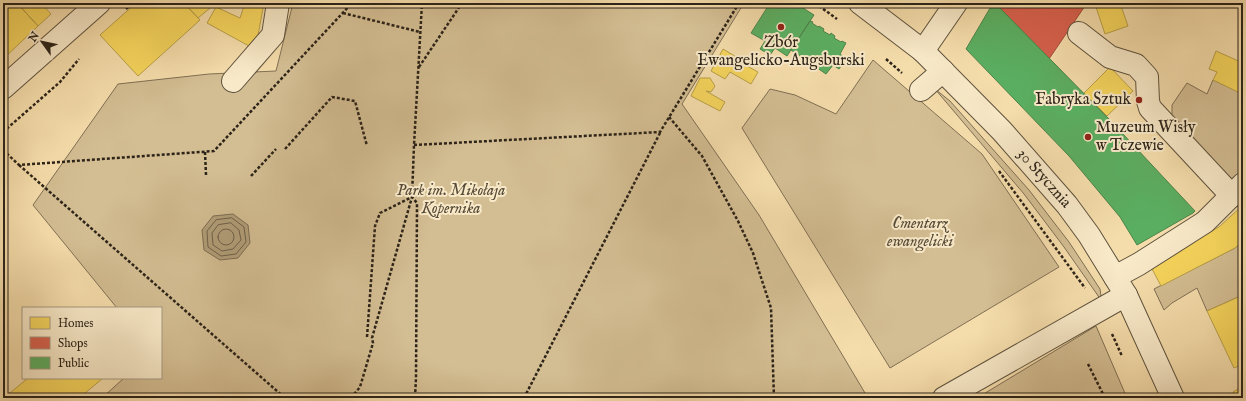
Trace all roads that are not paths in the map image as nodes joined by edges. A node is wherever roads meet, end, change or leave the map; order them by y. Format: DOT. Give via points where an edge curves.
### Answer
graph roads {
  1 [pos="99,3"];
  2 [pos="278,3"];
  3 [pos="860,3"];
  4 [pos="956,3"];
  5 [pos="1079,33"];
  6 [pos="923,51"];
  7 [pos="943,71"];
  8 [pos="233,81"];
  9 [pos="3,88"];
  10 [pos="921,90"];
  11 [pos="1238,190"];
  12 [pos="1121,286"];
  13 [pos="944,398"];
  14 [pos="1173,398"];
  1 -- 9 [label="street"];
  2 -- 8 [label="street" via="273,36"];
  3 -- 6 [label="street, 30 Stycznia"];
  4 -- 6 [label="street"];
  5 -- 11 [label="street" via="1110,57 1136,65 1147,77 1150,108"];
  6 -- 7 [label="street, 30 Stycznia"];
  7 -- 10 [label="street"];
  7 -- 12 [label="street, 30 Stycznia" via="1002,131 1067,205 1090,235"];
  11 -- 12 [label="street" via="1205,222 1139,264"];
  12 -- 13 [label="street" via="1100,309"];
  12 -- 14 [label="street, 30 Stycznia"];
}
